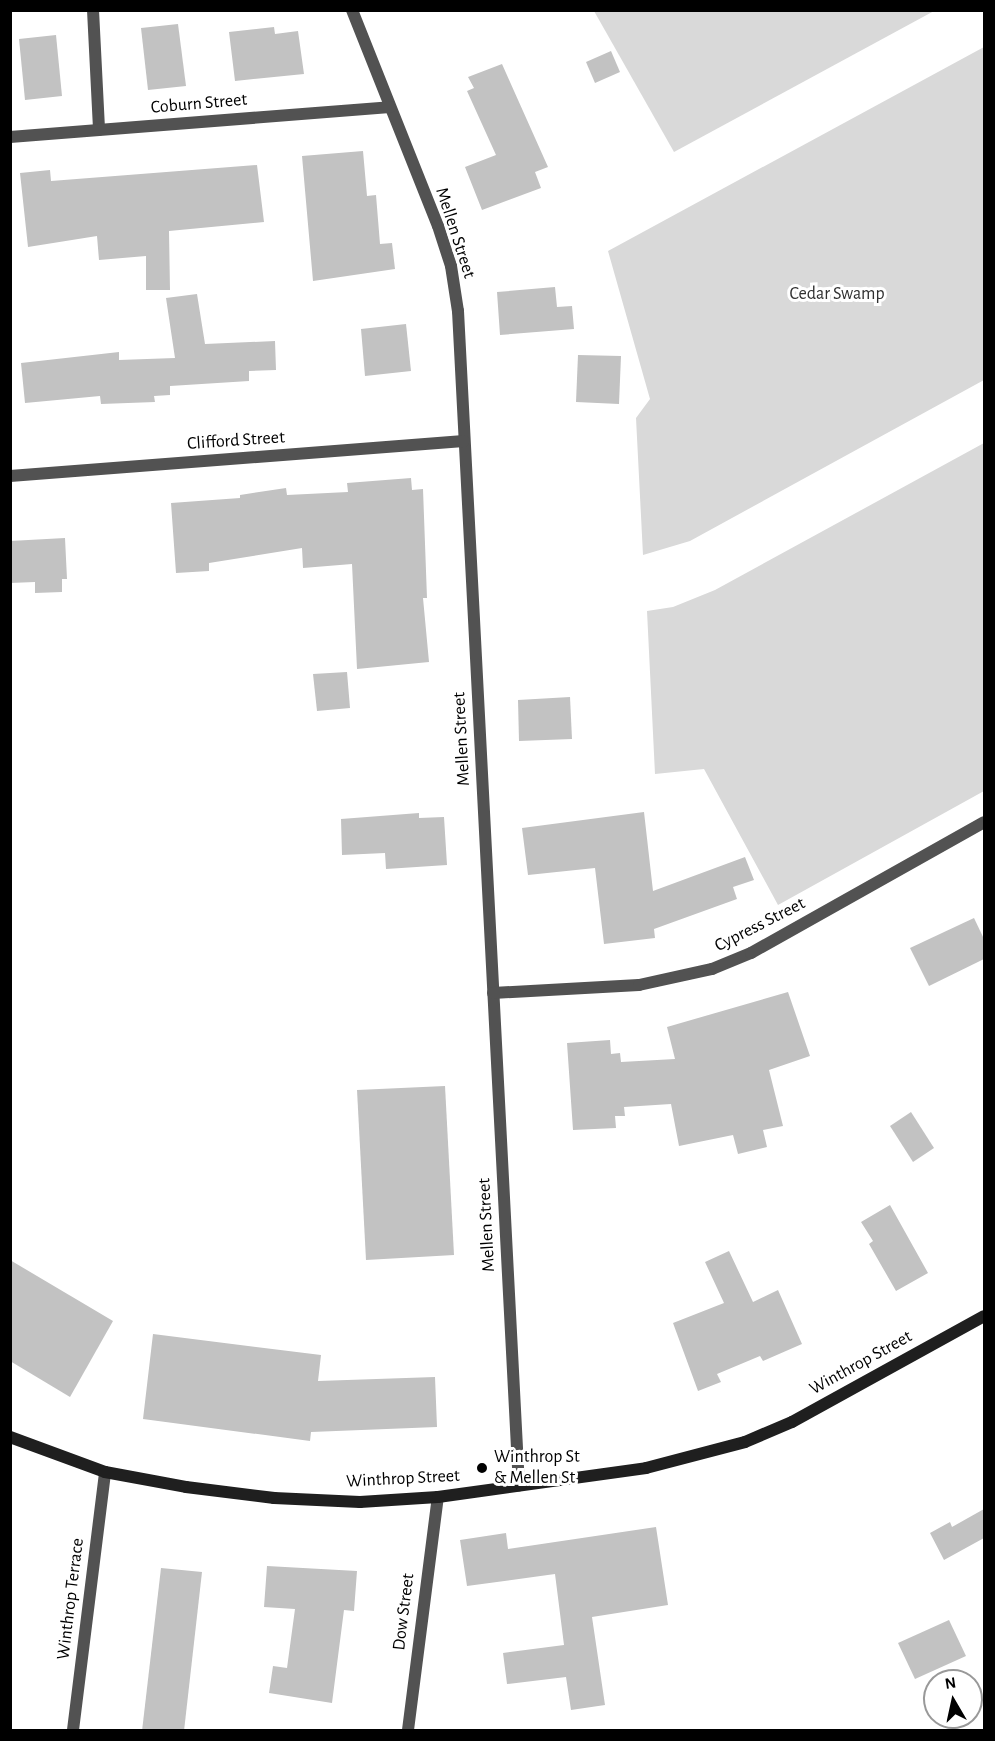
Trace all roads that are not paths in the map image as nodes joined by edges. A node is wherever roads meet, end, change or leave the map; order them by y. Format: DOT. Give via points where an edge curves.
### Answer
graph roads {
  1 [pos="93,10"];
  2 [pos="352,10"];
  3 [pos="390,107"];
  4 [pos="99,130"];
  5 [pos="10,137"];
  6 [pos="464,441"];
  7 [pos="10,476"];
  8 [pos="984,822"];
  9 [pos="493,993"];
  10 [pos="984,1316"];
  11 [pos="10,1437"];
  12 [pos="105,1472"];
  13 [pos="519,1485"];
  14 [pos="438,1497"];
  15 [pos="73,1731"];
  16 [pos="408,1731"];
  1 -- 4 [label="street"];
  2 -- 3 [label="street, Mellen Street"];
  3 -- 4 [label="street, Coburn Street"];
  3 -- 6 [label="street, Mellen Street" via="451,266 458,311"];
  4 -- 5 [label="street, Coburn Street"];
  6 -- 7 [label="street, Clifford Street"];
  6 -- 9 [label="street, Mellen Street"];
  8 -- 9 [label="street, Cypress Street" via="751,953 712,969 639,985"];
  9 -- 13 [label="street, Mellen Street"];
  10 -- 13 [label="street, Winthrop Street" via="792,1422 745,1442 646,1468"];
  11 -- 12 [label="street, Winthrop Street"];
  12 -- 14 [label="street, Winthrop Street" via="274,1498 360,1502"];
  12 -- 15 [label="street, Winthrop Terrace"];
  13 -- 14 [label="street, Winthrop Street"];
  14 -- 16 [label="street, Dow Street"];
}
